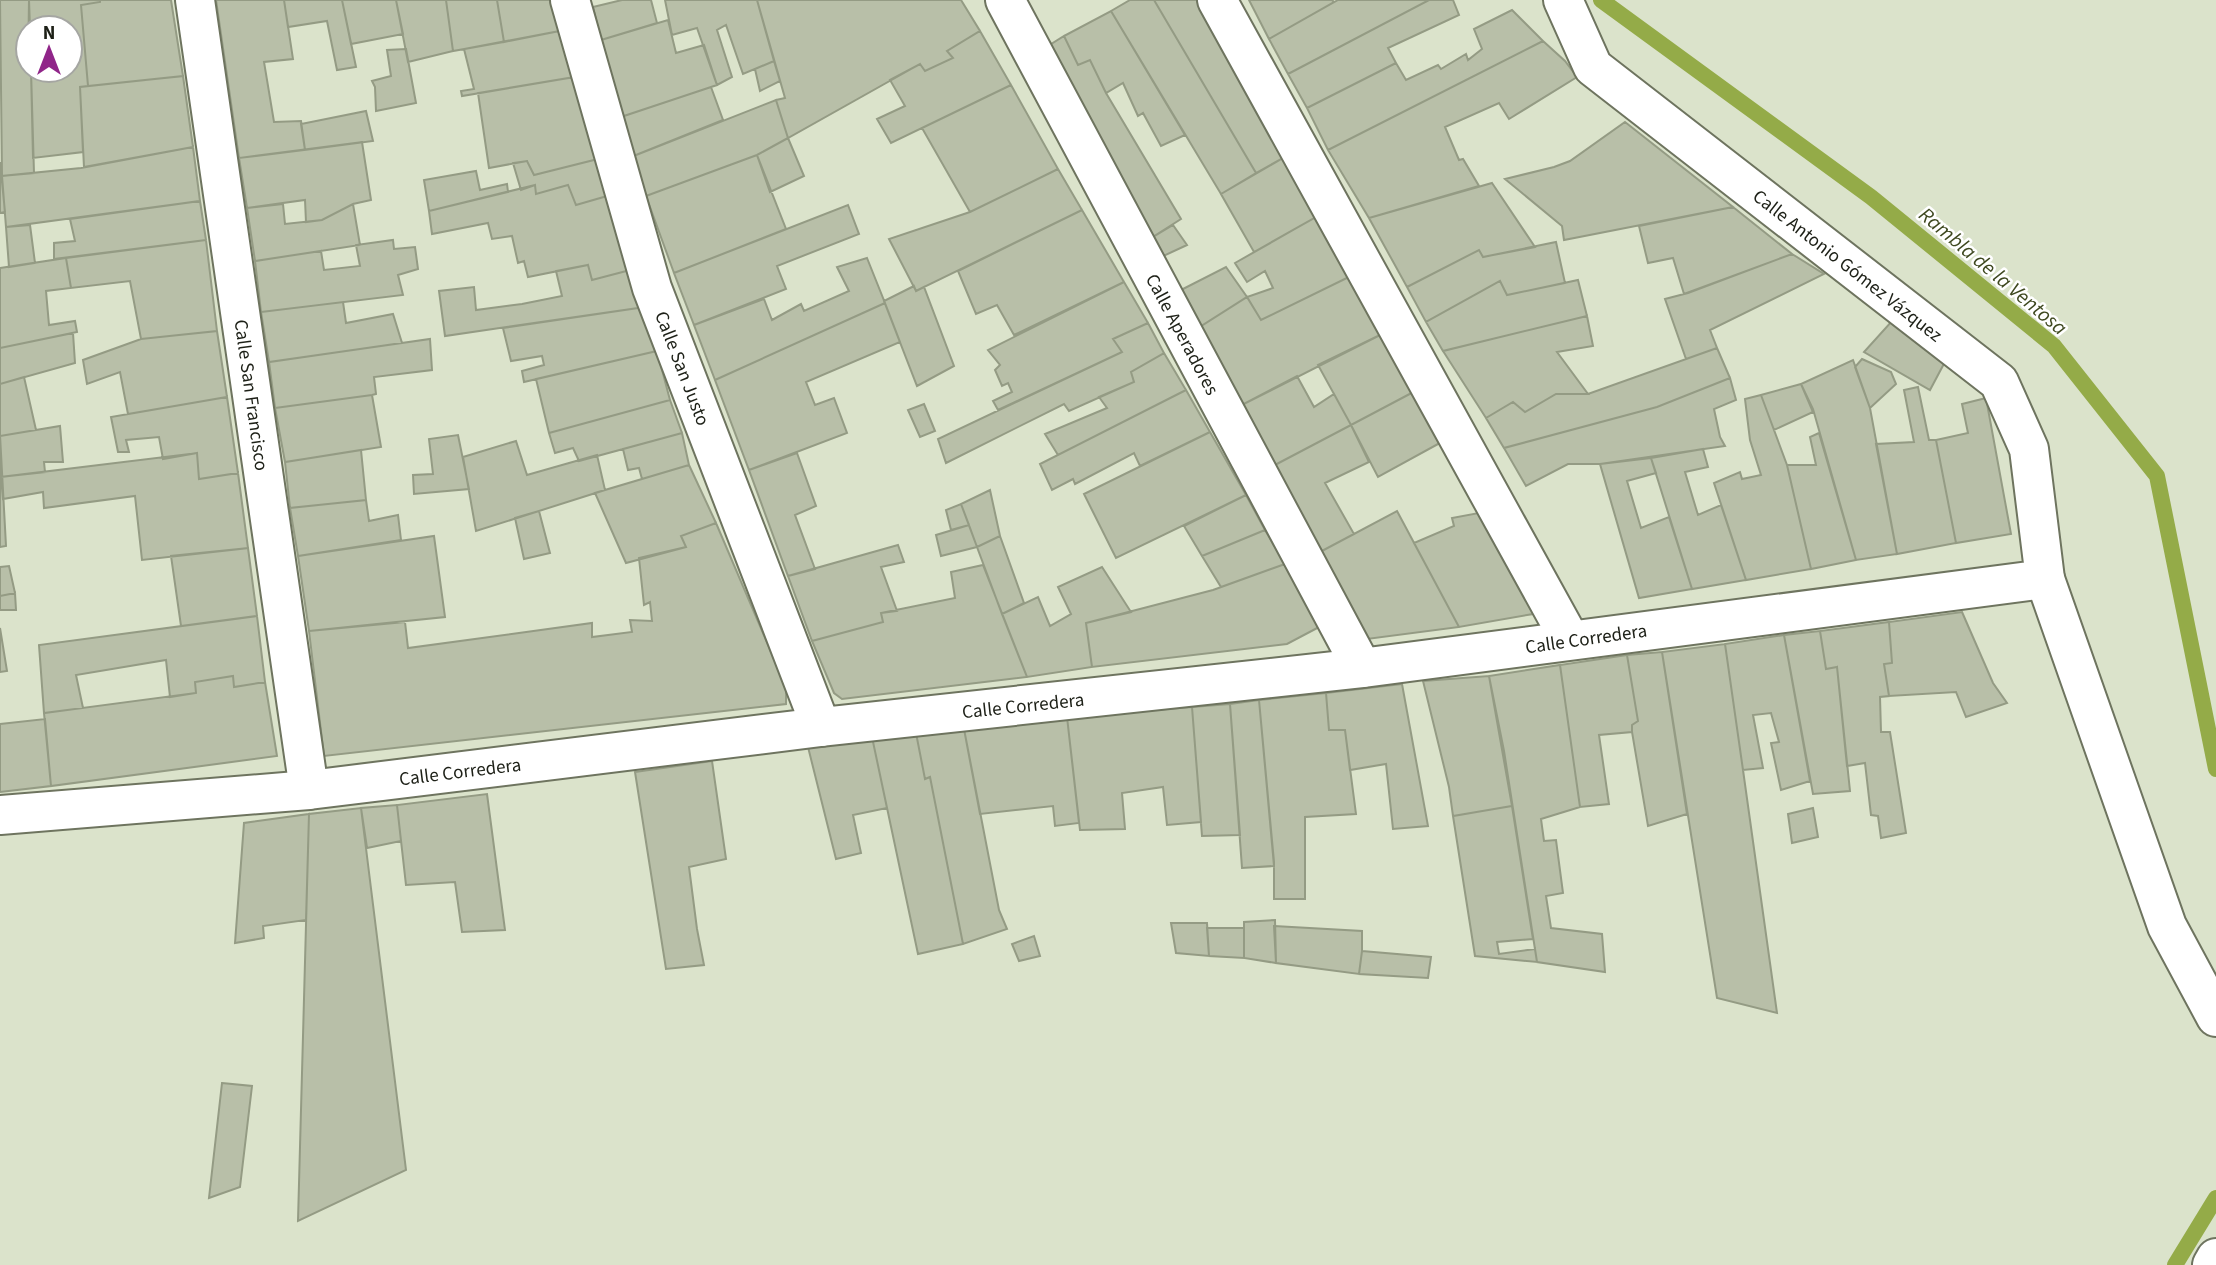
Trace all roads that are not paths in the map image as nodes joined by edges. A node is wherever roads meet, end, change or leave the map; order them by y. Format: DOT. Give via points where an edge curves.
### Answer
graph roads {
  1 [pos="195,0"];
  2 [pos="570,0"];
  3 [pos="1005,0"];
  4 [pos="1217,0"];
  5 [pos="1563,0"];
  6 [pos="2045,579"];
  7 [pos="1570,640"];
  8 [pos="1362,668"];
  9 [pos="821,727"];
  10 [pos="309,790"];
  11 [pos="0,816"];
  12 [pos="2216,1017"];
  13 [pos="2216,1258"];
  14 [pos="2212,1265"];
  1 -- 10 [label="street, Calle San Francisco"];
  2 -- 9 [label="street, Calle San Justo" via="652,288"];
  3 -- 8 [label="street, Calle Aperadores"];
  4 -- 7 [label="street"];
  5 -- 6 [label="street, Calle Antonio Gómez Vázquez" via="1593,67 1999,382 2029,449"];
  6 -- 7 [label="street, Calle Corredera"];
  6 -- 12 [label="street, Calle Antonio Gómez Vázquez" via="2167,926"];
  7 -- 8 [label="street, Calle Corredera"];
  8 -- 9 [label="street, Calle Corredera"];
  9 -- 10 [label="street, Calle Corredera"];
  10 -- 11 [label="street, Calle Corredera"];
  13 -- 14 [label="street"];
}
